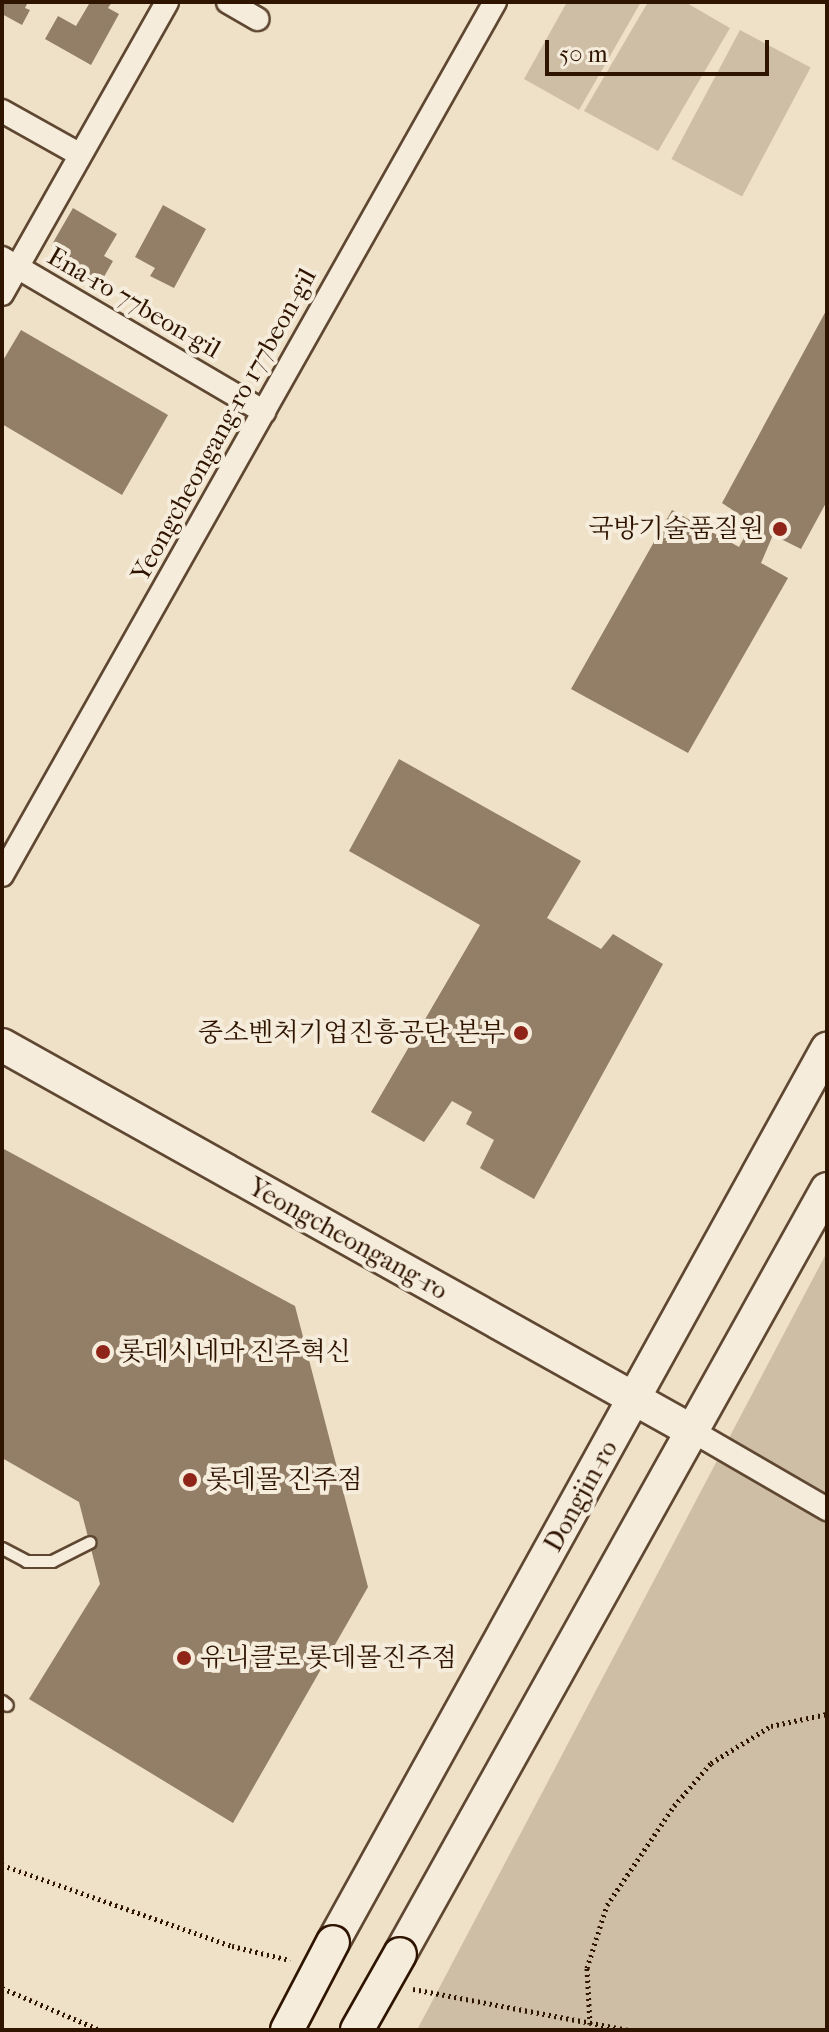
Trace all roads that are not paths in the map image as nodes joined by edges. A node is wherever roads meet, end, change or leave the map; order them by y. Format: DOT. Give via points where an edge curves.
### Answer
graph roads {
  1 [pos="167,2"];
  2 [pos="228,2"];
  3 [pos="495,2"];
  4 [pos="258,19"];
  5 [pos="2,111"];
  6 [pos="79,154"];
  7 [pos="10,262"];
  8 [pos="2,294"];
  9 [pos="264,412"];
  10 [pos="2,875"];
  11 [pos="2,1045"];
  12 [pos="827,1049"];
  13 [pos="827,1189"];
  14 [pos="634,1399"];
  15 [pos="694,1432"];
  16 [pos="827,1509"];
  17 [pos="90,1542"];
  18 [pos="5,1553"];
  19 [pos="287,2030"];
  20 [pos="357,2030"];
  1 -- 6 [label="street, Ena-ro 77beon-gil"];
  2 -- 4 [label="street"];
  3 -- 9 [label="street, Yeongcheongang-ro 177beon-gil"];
  5 -- 6 [label="street"];
  6 -- 7 [label="street, Ena-ro 77beon-gil"];
  7 -- 8 [label="street, Ena-ro 77beon-gil"];
  7 -- 9 [label="street, Ena-ro 77beon-gil"];
  9 -- 10 [label="street, Yeongcheongang-ro 177beon-gil"];
  11 -- 14 [label="street, Yeongcheongang-ro"];
  12 -- 14 [label="street, Dongjin-ro"];
  13 -- 15 [label="street"];
  14 -- 15 [label="street, Yeongcheongang-ro"];
  14 -- 19 [label="street, Dongjin-ro, bridge"];
  15 -- 16 [label="street"];
  15 -- 20 [label="street, bridge"];
  17 -- 18 [label="lane" via="52,1561 26,1561"];
}
